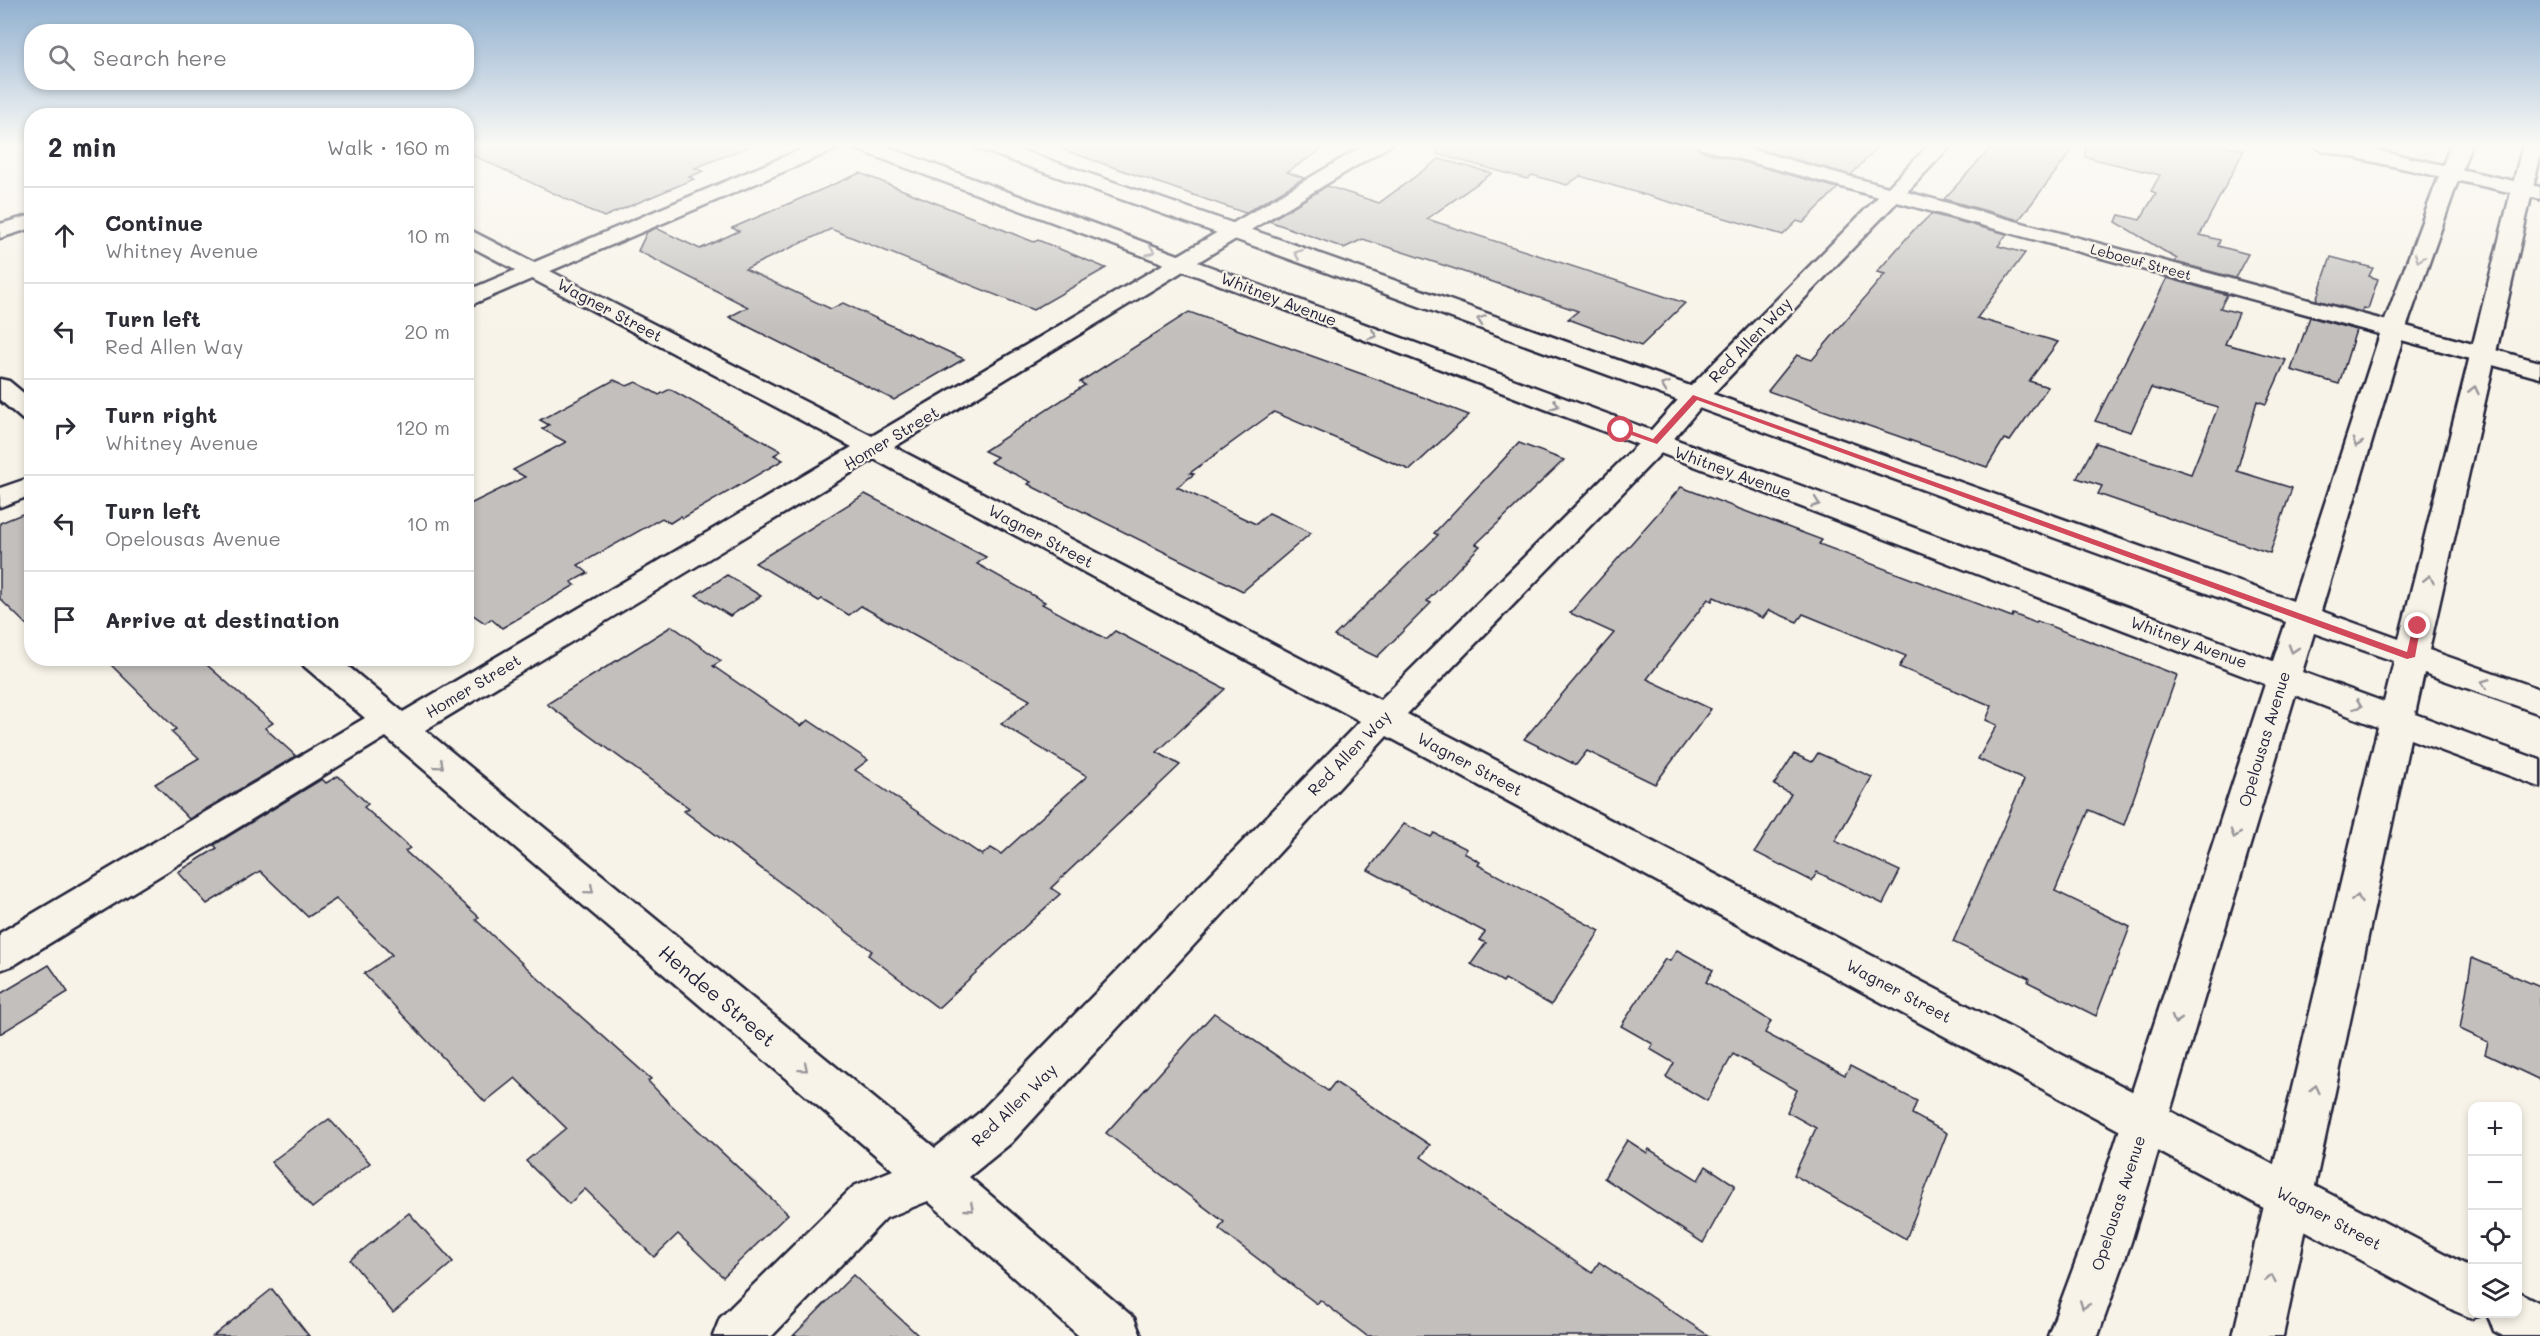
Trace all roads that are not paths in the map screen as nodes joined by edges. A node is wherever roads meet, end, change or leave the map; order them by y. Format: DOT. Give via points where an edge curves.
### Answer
graph roads {
  1 [pos="686,206"];
  2 [pos="1030,206"];
  3 [pos="1163,206"];
  4 [pos="1279,206"];
  5 [pos="1879,206"];
  6 [pos="1936,206"];
  7 [pos="2439,206"];
  8 [pos="2527,206"];
  9 [pos="24,224"];
  10 [pos="0,231"];
  11 [pos="1237,232"];
  12 [pos="474,240"];
  13 [pos="1184,263"];
  14 [pos="535,271"];
  15 [pos="474,297"];
  16 [pos="2393,331"];
  17 [pos="2482,355"];
  18 [pos="2540,370"];
  19 [pos="0,387"];
  20 [pos="1695,397"];
  21 [pos="24,407"];
  22 [pos="1654,443"];
  23 [pos="874,448"];
  24 [pos="24,488"];
  25 [pos="0,498"];
  26 [pos="2303,618"];
  27 [pos="2410,657"];
  28 [pos="325,666"];
  29 [pos="2283,678"];
  30 [pos="2540,702"];
  31 [pos="1383,718"];
  32 [pos="2397,720"];
  33 [pos="394,725"];
  34 [pos="2540,774"];
  35 [pos="0,953"];
  36 [pos="2144,1121"];
  37 [pos="934,1176"];
  38 [pos="2290,1198"];
  39 [pos="2468,1291"];
  40 [pos="2519,1318"];
  41 [pos="2540,1329"];
  42 [pos="738,1336"];
  43 [pos="1116,1336"];
  44 [pos="2073,1336"];
  45 [pos="2258,1336"];
  1 -- 14 [label="street"];
  2 -- 13 [label="street, Whitney Avenue, one-way"];
  3 -- 11 [label="street"];
  4 -- 11 [label="street, Homer Street"];
  5 -- 20 [label="street, Red Allen Way"];
  6 -- 16 [label="street, Leboeuf Street"];
  7 -- 16 [label="street, Opelousas Avenue, one-way"];
  8 -- 17 [label="street"];
  9 -- 10 [label="street"];
  11 -- 13 [label="street, Homer Street"];
  20 -- 11 [label="street, one-way"];
  12 -- 14 [label="street, Wagner Street"];
  13 -- 22 [label="street, Whitney Avenue, one-way"];
  13 -- 23 [label="street, Homer Street"];
  14 -- 15 [label="street"];
  14 -- 23 [label="street, Wagner Street"];
  16 -- 17 [label="street, Leboeuf Street"];
  16 -- 26 [label="street, Opelousas Avenue, one-way"];
  17 -- 18 [label="street, Leboeuf Street"];
  27 -- 17 [label="street, one-way"];
  19 -- 21 [label="street"];
  20 -- 22 [label="street, Red Allen Way"];
  20 -- 26 [label="street"];
  22 -- 29 [label="street, Whitney Avenue, one-way"];
  22 -- 31 [label="street, Red Allen Way"];
  23 -- 31 [label="street, Wagner Street"];
  23 -- 33 [label="street, Homer Street"];
  24 -- 25 [label="street"];
  26 -- 27 [label="street"];
  26 -- 29 [label="street, Opelousas Avenue, one-way"];
  30 -- 27 [label="street, one-way"];
  27 -- 32 [label="street"];
  28 -- 33 [label="street, Hendee Street"];
  29 -- 32 [label="street, Whitney Avenue, one-way"];
  29 -- 36 [label="street, Opelousas Avenue, one-way"];
  31 -- 36 [label="street, Wagner Street"];
  31 -- 37 [label="street, Red Allen Way" via="995,1128"];
  32 -- 34 [label="street, Whitney Avenue"];
  38 -- 32 [label="street, one-way"];
  33 -- 35 [label="street, Homer Street"];
  33 -- 37 [label="street, Hendee Street, one-way"];
  36 -- 38 [label="street, Wagner Street"];
  36 -- 44 [label="street, Opelousas Avenue, one-way"];
  37 -- 42 [label="street, Red Allen Way" via="870,1203"];
  37 -- 43 [label="street, Hendee Street, one-way"];
  38 -- 39 [label="street, Wagner Street"];
  45 -- 38 [label="street, one-way"];
  40 -- 41 [label="street"];
}
